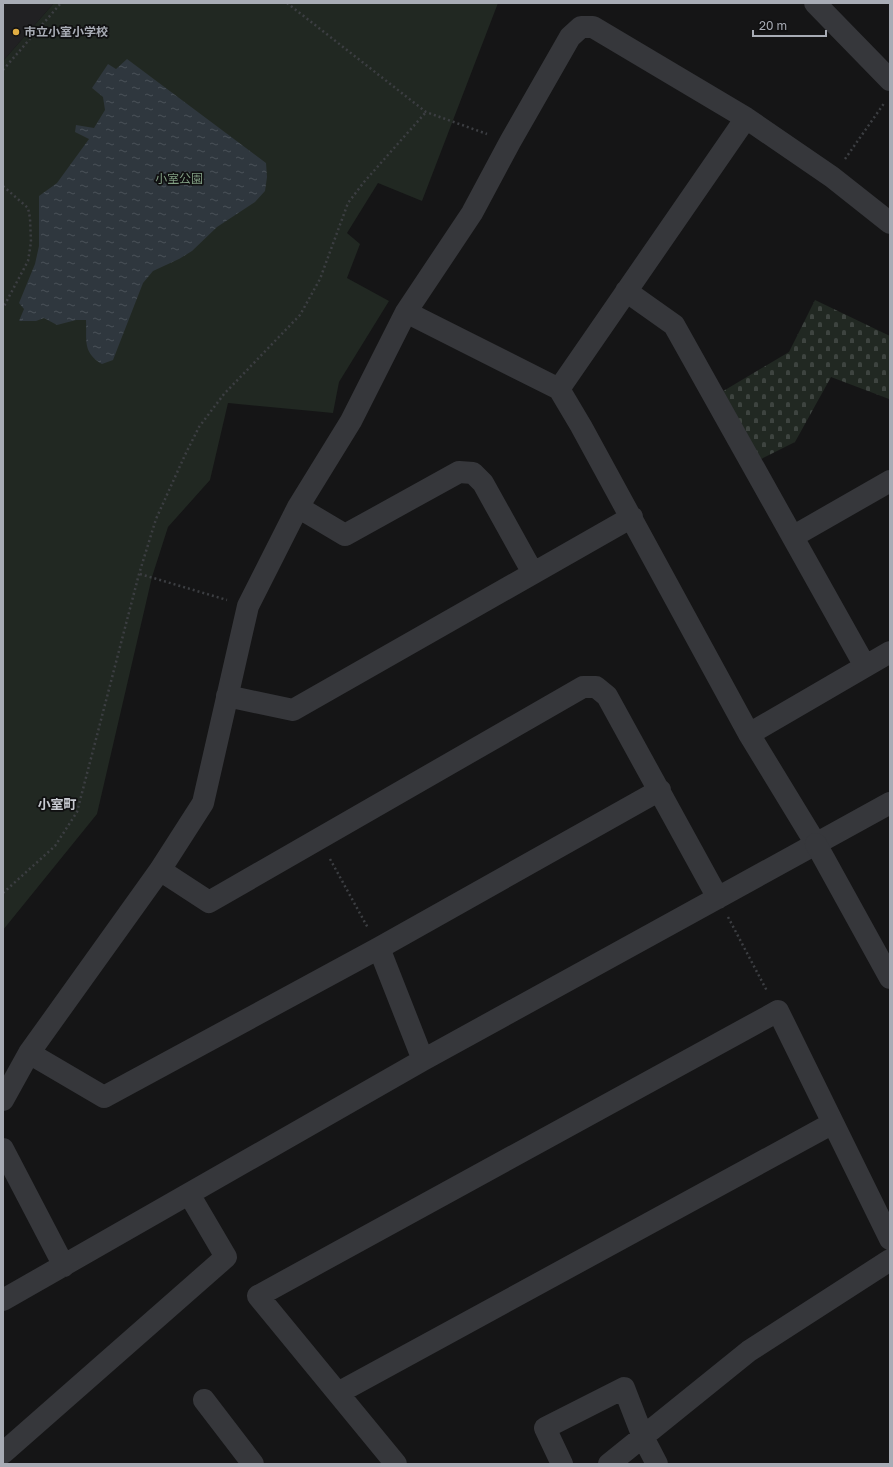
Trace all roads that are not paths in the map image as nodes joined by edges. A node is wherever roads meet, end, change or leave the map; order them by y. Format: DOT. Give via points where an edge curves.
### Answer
graph roads {
  1 [pos="815,3"];
  2 [pos="890,80"];
  3 [pos="746,118"];
  4 [pos="890,223"];
  5 [pos="626,291"];
  6 [pos="406,312"];
  7 [pos="559,389"];
  8 [pos="890,481"];
  9 [pos="298,507"];
  10 [pos="632,517"];
  11 [pos="794,536"];
  12 [pos="533,573"];
  13 [pos="890,652"];
  14 [pos="866,666"];
  15 [pos="227,696"];
  16 [pos="749,734"];
  17 [pos="660,790"];
  18 [pos="890,803"];
  19 [pos="816,844"];
  20 [pos="160,870"];
  21 [pos="718,898"];
  22 [pos="379,948"];
  23 [pos="890,978"];
  24 [pos="29,1053"];
  25 [pos="423,1060"];
  26 [pos="3,1100"];
  27 [pos="833,1123"];
  28 [pos="3,1149"];
  29 [pos="189,1194"];
  30 [pos="890,1239"];
  31 [pos="890,1260"];
  32 [pos="64,1266"];
  33 [pos="3,1300"];
  34 [pos="338,1393"];
  35 [pos="204,1400"];
  36 [pos="643,1437"];
  37 [pos="3,1453"];
  38 [pos="253,1464"];
  39 [pos="396,1464"];
  40 [pos="562,1464"];
  41 [pos="609,1464"];
  42 [pos="657,1464"];
  1 -- 2 [label="street"];
  3 -- 4 [label="street" via="832,177"];
  3 -- 5 [label="street"];
  3 -- 6 [label="street" via="593,27 581,27 570,36 472,212"];
  5 -- 7 [label="street"];
  5 -- 11 [label="street" via="674,325"];
  6 -- 7 [label="street"];
  6 -- 9 [label="street" via="351,421"];
  7 -- 10 [label="street"];
  8 -- 11 [label="street"];
  9 -- 12 [label="street" via="345,535 459,472 473,474 483,483"];
  9 -- 15 [label="street" via="248,606"];
  10 -- 12 [label="street"];
  10 -- 16 [label="street"];
  11 -- 14 [label="street"];
  12 -- 15 [label="street" via="293,710"];
  13 -- 14 [label="street"];
  14 -- 16 [label="street"];
  15 -- 20 [label="street" via="203,803"];
  16 -- 19 [label="street"];
  17 -- 20 [label="street" via="607,696 596,687 583,686 209,902"];
  17 -- 21 [label="street"];
  17 -- 22 [label="street"];
  18 -- 19 [label="street"];
  19 -- 21 [label="street"];
  19 -- 23 [label="street"];
  20 -- 24 [label="street"];
  21 -- 25 [label="street"];
  22 -- 24 [label="street" via="104,1097"];
  22 -- 25 [label="street"];
  24 -- 26 [label="street"];
  25 -- 29 [label="street"];
  27 -- 30 [label="street"];
  27 -- 34 [label="street"];
  27 -- 34 [label="street" via="778,1011 258,1296"];
  28 -- 32 [label="street"];
  29 -- 32 [label="street"];
  29 -- 37 [label="street" via="226,1257"];
  31 -- 36 [label="street" via="749,1351"];
  32 -- 33 [label="street"];
  34 -- 39 [label="street"];
  35 -- 38 [label="street"];
  36 -- 40 [label="street" via="624,1388 545,1428"];
  36 -- 41 [label="street"];
  36 -- 42 [label="street"];
}
